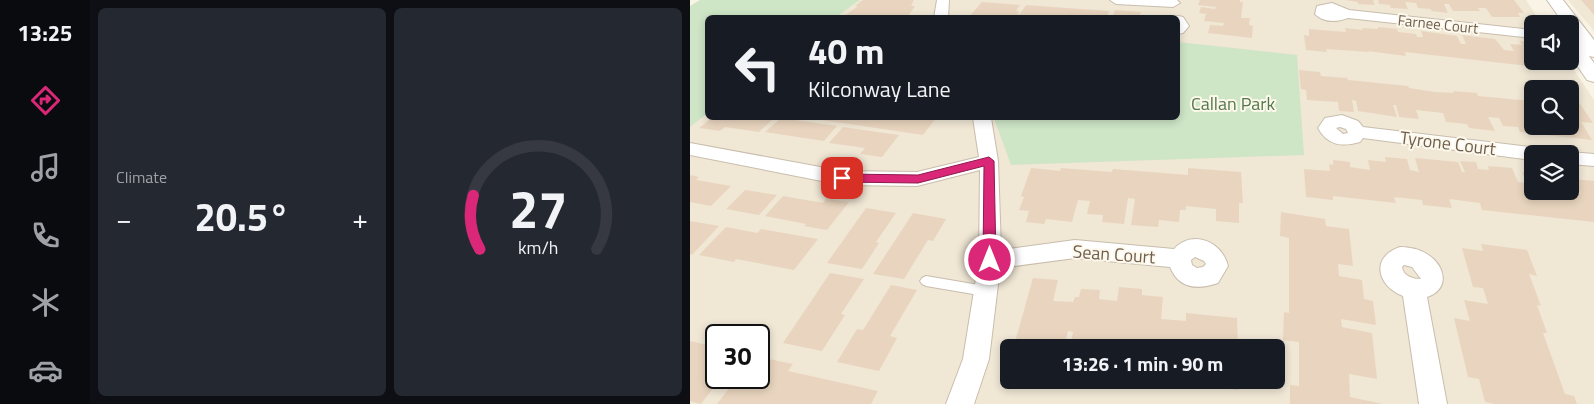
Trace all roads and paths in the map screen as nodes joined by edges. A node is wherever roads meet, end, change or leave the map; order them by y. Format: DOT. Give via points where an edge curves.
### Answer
graph roads {
  1 [pos="943,0"];
  2 [pos="1116,0"];
  3 [pos="1540,0"];
  4 [pos="1555,0"];
  5 [pos="1174,2"];
  6 [pos="1344,14"];
  7 [pos="941,15"];
  8 [pos="1173,15"];
  9 [pos="1551,15"];
  10 [pos="1524,33"];
  11 [pos="1582,42"];
  12 [pos="1594,76"];
  13 [pos="982,120"];
  14 [pos="1358,132"];
  15 [pos="690,149"];
  16 [pos="1524,152"];
  17 [pos="1579,159"];
  18 [pos="1594,160"];
  19 [pos="989,161"];
  20 [pos="1180,259"];
  21 [pos="990,260"];
  22 [pos="926,281"];
  23 [pos="1414,290"];
  24 [pos="985,291"];
  25 [pos="960,404"];
  26 [pos="1433,404"];
  1 -- 7 [label="street"];
  2 -- 5 [label="street"];
  3 -- 9 [label="street"];
  4 -- 11 [label="street"];
  5 -- 8 [label="street"];
  6 -- 10 [label="street, Farnee Court"];
  11 -- 12 [label="street"];
  13 -- 19 [label="street"];
  14 -- 16 [label="street, Tyrone Court"];
  15 -- 19 [label="street" via="842,178 918,179"];
  17 -- 18 [label="street"];
  19 -- 21 [label="street"];
  20 -- 21 [label="street, Sean Court" via="1075,249"];
  21 -- 24 [label="street"];
  22 -- 24 [label="lane"];
  23 -- 26 [label="street"];
  24 -- 25 [label="street" via="976,359"];
}
